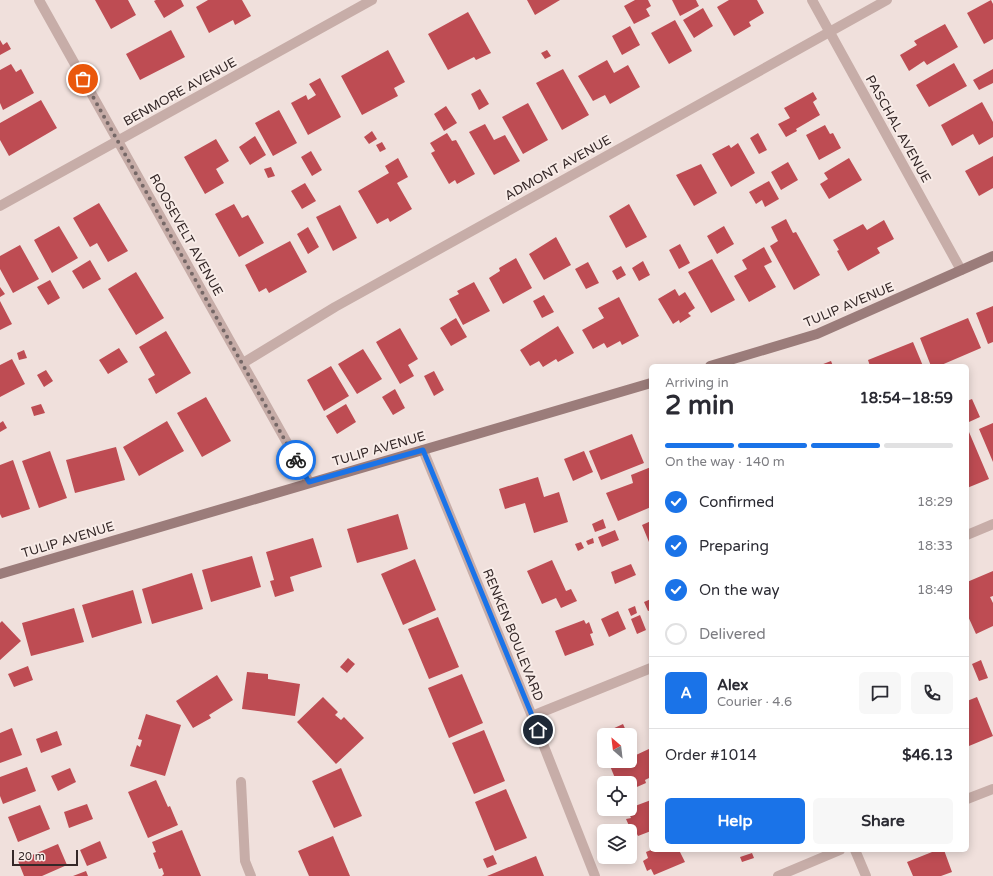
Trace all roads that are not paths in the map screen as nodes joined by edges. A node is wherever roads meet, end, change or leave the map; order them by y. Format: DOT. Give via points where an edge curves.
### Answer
graph roads {
  1 [pos="39,0"];
  2 [pos="372,0"];
  3 [pos="812,0"];
  4 [pos="887,0"];
  5 [pos="830,32"];
  6 [pos="118,141"];
  7 [pos="0,206"];
  8 [pos="993,256"];
  9 [pos="961,270"];
  10 [pos="243,363"];
  11 [pos="717,364"];
  12 [pos="649,385"];
  13 [pos="423,450"];
  14 [pos="309,482"];
  15 [pos="993,524"];
  16 [pos="969,534"];
  17 [pos="0,574"];
  18 [pos="649,669"];
  19 [pos="532,716"];
  20 [pos="241,782"];
  21 [pos="993,788"];
  22 [pos="969,798"];
  23 [pos="835,852"];
  24 [pos="856,852"];
  25 [pos="252,876"];
  26 [pos="595,876"];
  27 [pos="778,876"];
  28 [pos="866,876"];
  1 -- 6 [label="street, ROOSEVELT AVENUE"];
  2 -- 6 [label="street, BENMORE AVENUE"];
  3 -- 5 [label="street, PASCHAL AVENUE"];
  4 -- 5 [label="street, ADMONT AVENUE"];
  5 -- 9 [label="street, PASCHAL AVENUE"];
  5 -- 10 [label="street, ADMONT AVENUE" via="336,307"];
  6 -- 7 [label="street, BENMORE AVENUE"];
  6 -- 10 [label="street, ROOSEVELT AVENUE"];
  8 -- 9 [label="main road, TULIP AVENUE"];
  9 -- 11 [label="main road, TULIP AVENUE" via="817,334"];
  10 -- 14 [label="street, ROOSEVELT AVENUE"];
  12 -- 13 [label="main road, TULIP AVENUE"];
  13 -- 14 [label="main road, TULIP AVENUE"];
  13 -- 19 [label="street, RENKEN BOULEVARD"];
  14 -- 17 [label="main road, TULIP AVENUE"];
  15 -- 16 [label="street"];
  18 -- 19 [label="street"];
  19 -- 26 [label="street, RENKEN BOULEVARD"];
  20 -- 25 [label="street" via="245,861"];
  21 -- 22 [label="street"];
  23 -- 27 [label="street"];
  24 -- 28 [label="street"];
}
